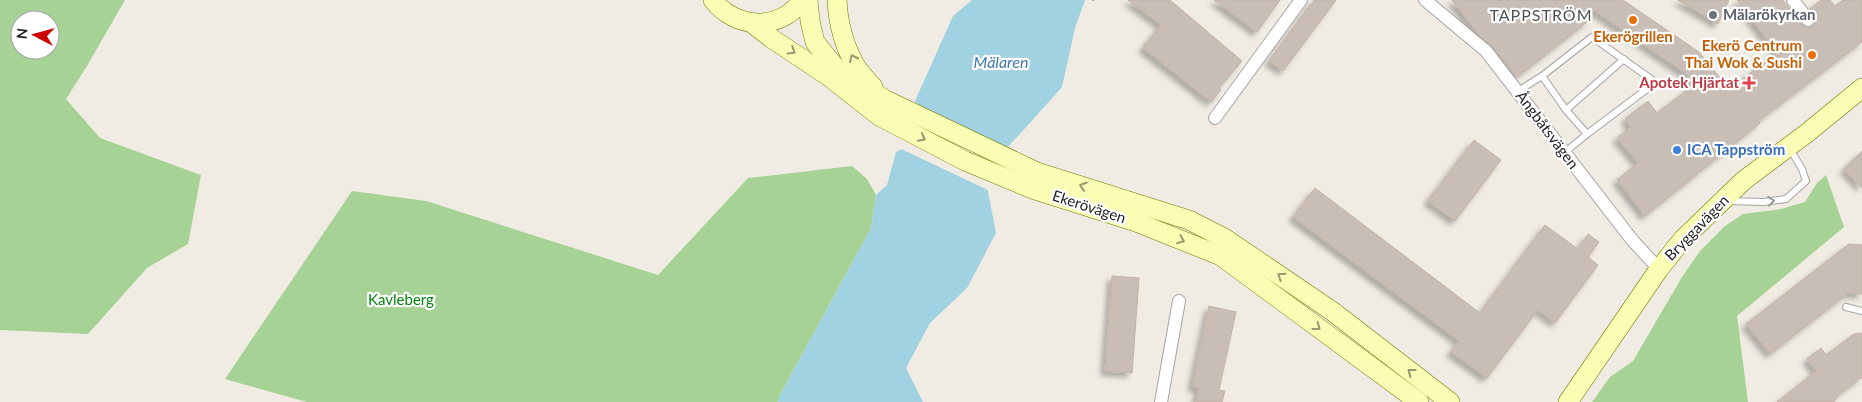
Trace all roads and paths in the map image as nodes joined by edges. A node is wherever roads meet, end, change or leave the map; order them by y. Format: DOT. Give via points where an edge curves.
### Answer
graph roads {
  1 [pos="713,0"];
  2 [pos="802,0"];
  3 [pos="808,0"];
  4 [pos="837,0"];
  5 [pos="1301,0"];
  6 [pos="1425,0"];
  7 [pos="1793,0"];
  8 [pos="1808,20"];
  9 [pos="752,24"];
  10 [pos="1624,59"];
  11 [pos="1542,76"];
  12 [pos="1862,88"];
  13 [pos="1518,91"];
  14 [pos="882,104"];
  15 [pos="1566,110"];
  16 [pos="1215,118"];
  17 [pos="1587,134"];
  18 [pos="1788,146"];
  19 [pos="1564,153"];
  20 [pos="1722,201"];
  21 [pos="1659,269"];
  22 [pos="1179,301"];
  23 [pos="1846,308"];
  24 [pos="1862,311"];
  25 [pos="1161,402"];
  26 [pos="1419,402"];
  27 [pos="1450,402"];
  28 [pos="1568,402"];
  1 -- 9 [label="main road, Ekerövägen" via="730,16"];
  2 -- 9 [label="main road" via="782,18"];
  3 -- 14 [label="main road, Ekerövägen" via="815,42 839,72"];
  14 -- 4 [label="main road, Ekerövägen, one-way" via="856,66 840,28"];
  5 -- 16 [label="street"];
  6 -- 13 [label="street, Ångbåtsvägen" via="1486,51"];
  7 -- 8 [label="street"];
  9 -- 14 [label="main road, Ekerövägen, one-way" via="828,76"];
  10 -- 11 [label="lane" via="1592,37"];
  10 -- 15 [label="lane"];
  10 -- 17 [label="lane" via="1651,79 1647,89"];
  11 -- 13 [label="lane"];
  11 -- 15 [label="lane"];
  12 -- 18 [label="main road, Bryggavägen"];
  13 -- 19 [label="street, Ångbåtsvägen"];
  14 -- 26 [label="main road, Ekerövägen, one-way" via="965,160 1034,190 1136,222 1221,256"];
  27 -- 14 [label="main road, Ekerövägen, one-way" via="1332,311 1226,239 1189,220 1038,172"];
  15 -- 17 [label="lane"];
  17 -- 19 [label="lane"];
  18 -- 20 [label="main road, Bryggavägen"];
  20 -- 18 [label="lane, one-way" via="1786,199 1806,181"];
  19 -- 21 [label="street, Ångbåtsvägen"];
  20 -- 21 [label="main road, Bryggavägen"];
  21 -- 28 [label="main road, Bryggavägen"];
  22 -- 25 [label="street"];
  23 -- 24 [label="lane"];
}
